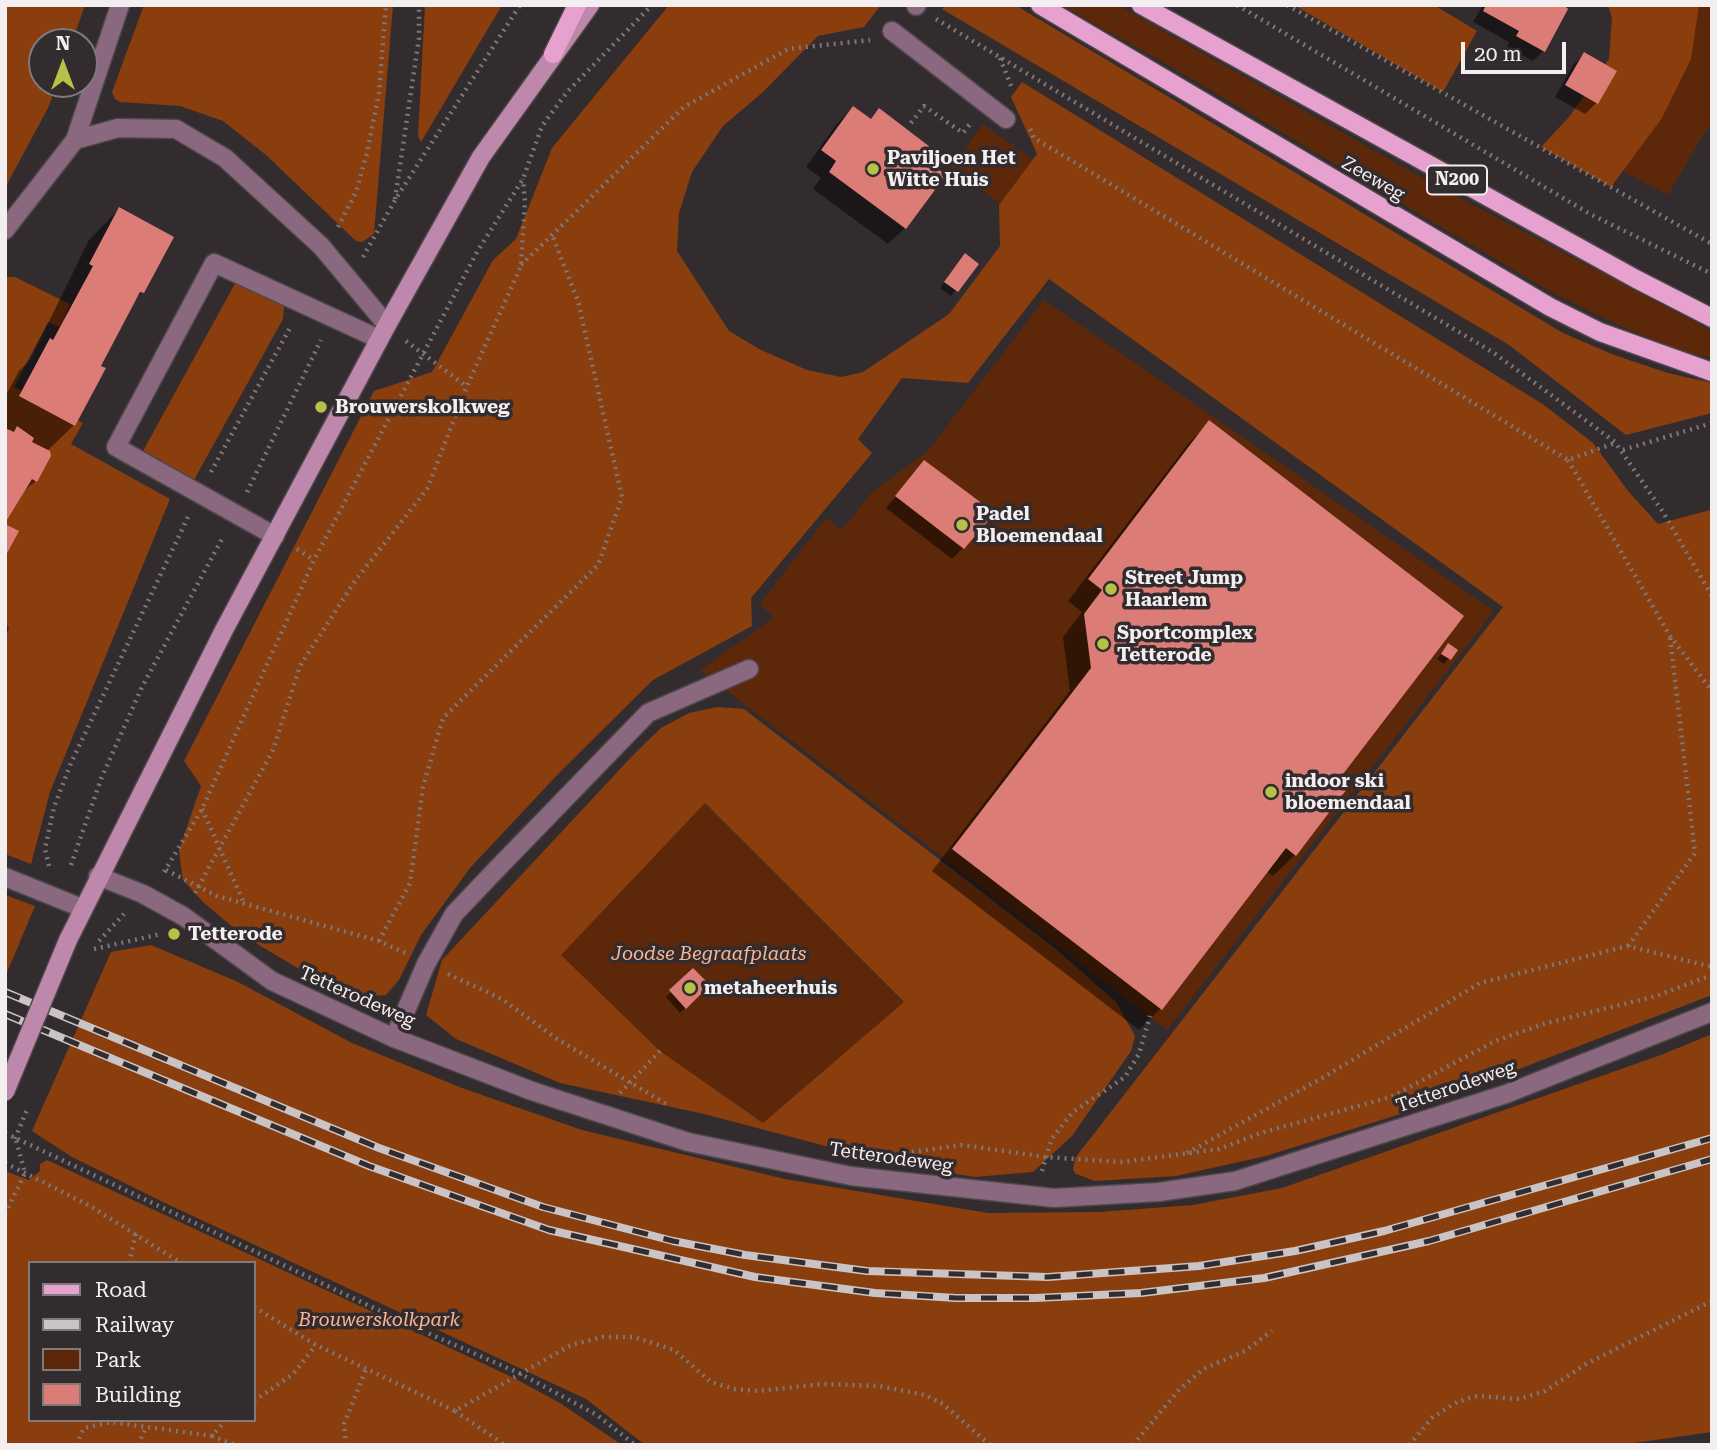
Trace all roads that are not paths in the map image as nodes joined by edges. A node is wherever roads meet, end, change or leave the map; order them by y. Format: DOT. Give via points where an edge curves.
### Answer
graph roads {
  1 [pos="120,5"];
  2 [pos="577,5"];
  3 [pos="590,5"];
  4 [pos="1040,5"];
  5 [pos="1141,5"];
  6 [pos="892,31"];
  7 [pos="553,54"];
  8 [pos="1006,119"];
  9 [pos="75,140"];
  10 [pos="5,230"];
  11 [pos="1712,318"];
  12 [pos="383,332"];
  13 [pos="1703,370"];
  14 [pos="275,536"];
  15 [pos="750,669"];
  16 [pos="98,876"];
  17 [pos="5,877"];
  18 [pos="82,908"];
  19 [pos="1712,1012"];
  20 [pos="394,1038"];
  21 [pos="5,1092"];
  1 -- 9 [label="street"];
  2 -- 7 [label="main road"];
  3 -- 7 [label="main road"];
  4 -- 13 [label="main road, Zeeweg" via="1550,307 1600,332"];
  5 -- 11 [label="main road, Zeeweg / N200"];
  6 -- 8 [label="street"];
  7 -- 12 [label="main road" via="481,157"];
  9 -- 10 [label="street"];
  9 -- 12 [label="street" via="118,128 176,129 225,158 326,252"];
  12 -- 14 [label="main road"];
  12 -- 14 [label="street" via="332,318 214,263 116,447"];
  14 -- 16 [label="main road"];
  15 -- 20 [label="street" via="648,713 454,914"];
  16 -- 18 [label="main road"];
  16 -- 20 [label="street, Tetterodeweg" via="183,916 272,981"];
  17 -- 18 [label="street"];
  18 -- 21 [label="main road, bridge"];
  19 -- 20 [label="street, Tetterodeweg" via="1506,1094 1235,1181 1094,1197 1038,1196 851,1176 688,1142 532,1091"];
}
